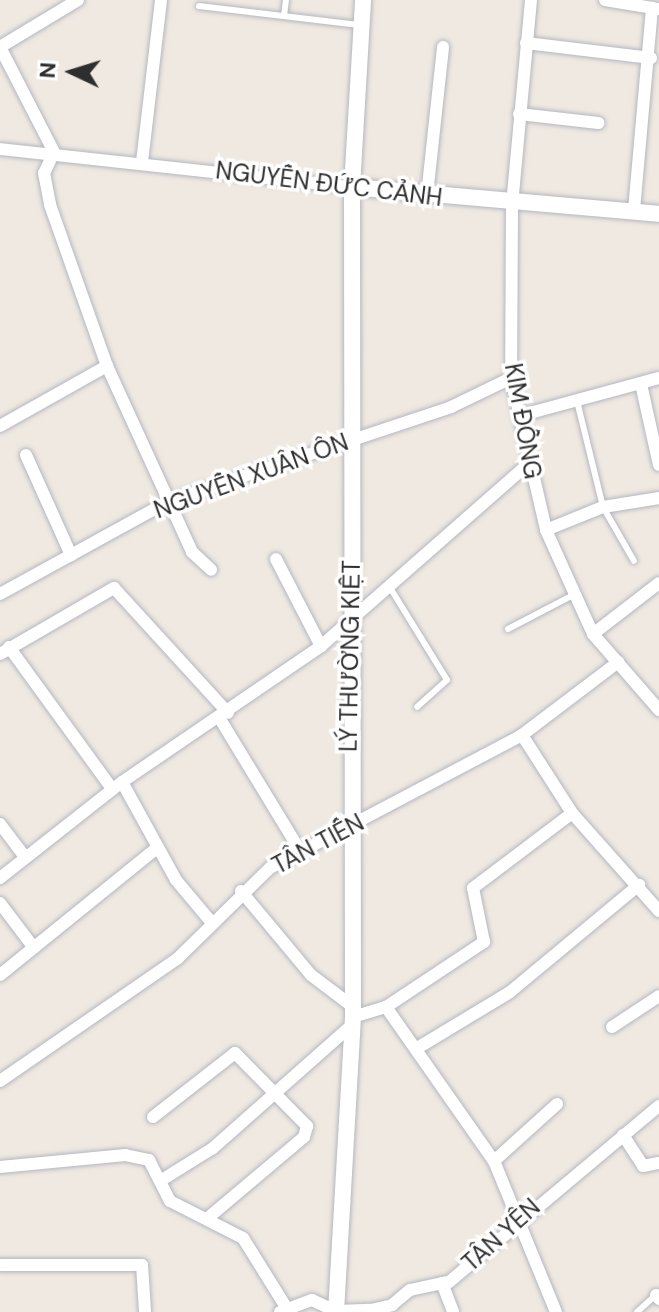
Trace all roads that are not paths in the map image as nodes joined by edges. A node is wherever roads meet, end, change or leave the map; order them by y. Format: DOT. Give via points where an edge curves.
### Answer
graph roads {
  1 [pos="78,0"];
  2 [pos="161,0"];
  3 [pos="241,0"];
  4 [pos="286,0"];
  5 [pos="363,0"];
  6 [pos="531,0"];
  7 [pos="605,0"];
  8 [pos="636,2"];
  9 [pos="199,6"];
  10 [pos="656,8"];
  11 [pos="240,11"];
  12 [pos="284,16"];
  13 [pos="362,25"];
  14 [pos="526,43"];
  15 [pos="0,47"];
  16 [pos="443,47"];
  17 [pos="651,58"];
  18 [pos="519,114"];
  19 [pos="598,123"];
  20 [pos="0,149"];
  21 [pos="54,152"];
  22 [pos="142,162"];
  23 [pos="352,187"];
  24 [pos="427,195"];
  25 [pos="512,205"];
  26 [pos="634,210"];
  27 [pos="659,214"];
  28 [pos="107,366"];
  29 [pos="511,378"];
  30 [pos="659,378"];
  31 [pos="641,384"];
  32 [pos="577,401"];
  33 [pos="519,416"];
  34 [pos="0,426"];
  35 [pos="351,440"];
  36 [pos="26,455"];
  37 [pos="529,463"];
  38 [pos="659,465"];
  39 [pos="659,498"];
  40 [pos="169,501"];
  41 [pos="603,507"];
  42 [pos="546,530"];
  43 [pos="71,555"];
  44 [pos="276,559"];
  45 [pos="634,561"];
  46 [pos="211,570"];
  47 [pos="659,583"];
  48 [pos="389,586"];
  49 [pos="0,594"];
  50 [pos="575,594"];
  51 [pos="353,618"];
  52 [pos="508,629"];
  53 [pos="593,634"];
  54 [pos="321,646"];
  55 [pos="4,651"];
  56 [pos="618,662"];
  57 [pos="417,707"];
  58 [pos="659,710"];
  59 [pos="224,716"];
  60 [pos="522,735"];
  61 [pos="117,785"];
  62 [pos="572,813"];
  63 [pos="0,824"];
  64 [pos="347,827"];
  65 [pos="158,847"];
  66 [pos="299,849"];
  67 [pos="25,857"];
  68 [pos="0,878"];
  69 [pos="639,885"];
  70 [pos="241,891"];
  71 [pos="0,903"];
  72 [pos="657,904"];
  73 [pos="212,923"];
  74 [pos="34,948"];
  75 [pos="0,975"];
  76 [pos="659,996"];
  77 [pos="386,1007"];
  78 [pos="352,1016"];
  79 [pos="612,1027"];
  80 [pos="419,1047"];
  81 [pos="0,1081"];
  82 [pos="275,1094"];
  83 [pos="557,1104"];
  84 [pos="659,1106"];
  85 [pos="153,1117"];
  86 [pos="623,1135"];
  87 [pos="494,1161"];
  88 [pos="659,1163"];
  89 [pos="0,1167"];
  90 [pos="160,1181"];
  91 [pos="209,1217"];
  92 [pos="520,1217"];
  93 [pos="0,1265"];
  94 [pos="442,1283"];
  95 [pos="658,1295"];
  96 [pos="283,1309"];
  97 [pos="336,1311"];
  98 [pos="145,1312"];
  99 [pos="453,1312"];
  100 [pos="556,1312"];
  101 [pos="637,1312"];
  1 -- 15 [label="street"];
  2 -- 22 [label="street"];
  3 -- 11 [label="lane"];
  4 -- 12 [label="lane"];
  5 -- 13 [label="street, LÝ THƯỜNG KIỆT"];
  6 -- 14 [label="street, KIM ĐỒNG"];
  7 -- 8 [label="street"];
  8 -- 10 [label="street"];
  9 -- 11 [label="lane"];
  10 -- 17 [label="street"];
  11 -- 12 [label="lane"];
  12 -- 13 [label="lane"];
  13 -- 23 [label="street, LÝ THƯỜNG KIỆT"];
  14 -- 17 [label="street"];
  14 -- 18 [label="street, KIM ĐỒNG"];
  15 -- 21 [label="street"];
  16 -- 24 [label="street"];
  17 -- 26 [label="street"];
  18 -- 19 [label="street"];
  18 -- 25 [label="street, KIM ĐỒNG"];
  20 -- 21 [label="street, NGUYỄN ĐỨC CẢNH"];
  21 -- 22 [label="street, NGUYỄN ĐỨC CẢNH"];
  21 -- 28 [label="street" via="44,173 50,205"];
  22 -- 23 [label="street, NGUYỄN ĐỨC CẢNH"];
  23 -- 24 [label="street, NGUYỄN ĐỨC CẢNH"];
  23 -- 35 [label="street, LÝ THƯỜNG KIỆT"];
  24 -- 25 [label="street, NGUYỄN ĐỨC CẢNH"];
  25 -- 26 [label="street, NGUYỄN ĐỨC CẢNH"];
  25 -- 29 [label="street, KIM ĐỒNG"];
  26 -- 27 [label="street, NGUYỄN ĐỨC CẢNH"];
  28 -- 34 [label="street"];
  28 -- 40 [label="street"];
  29 -- 33 [label="street, KIM ĐỒNG"];
  29 -- 35 [label="street, NGUYỄN XUÂN ÔN"];
  30 -- 31 [label="street"];
  31 -- 32 [label="street"];
  31 -- 38 [label="street"];
  32 -- 33 [label="street"];
  32 -- 41 [label="lane"];
  33 -- 37 [label="street, KIM ĐỒNG"];
  35 -- 40 [label="street, NGUYỄN XUÂN ÔN"];
  35 -- 51 [label="street, LÝ THƯỜNG KIỆT"];
  36 -- 43 [label="street"];
  37 -- 42 [label="street, KIM ĐỒNG"];
  37 -- 48 [label="street"];
  39 -- 41 [label="street"];
  40 -- 43 [label="street, NGUYỄN XUÂN ÔN"];
  40 -- 46 [label="street" via="192,552"];
  41 -- 42 [label="street"];
  41 -- 45 [label="lane"];
  42 -- 50 [label="street, KIM ĐỒNG"];
  43 -- 49 [label="street, NGUYỄN XUÂN ÔN"];
  44 -- 54 [label="street"];
  47 -- 53 [label="street"];
  48 -- 51 [label="street"];
  48 -- 57 [label="lane" via="447,680"];
  50 -- 52 [label="lane"];
  50 -- 53 [label="street, KIM ĐỒNG"];
  51 -- 54 [label="street"];
  51 -- 64 [label="street, LÝ THƯỜNG KIỆT"];
  53 -- 56 [label="street, KIM ĐỒNG"];
  54 -- 59 [label="street"];
  55 -- 59 [label="street" via="114,588"];
  55 -- 61 [label="street"];
  56 -- 58 [label="street, KIM ĐỒNG"];
  56 -- 60 [label="street, TÂN TIẾN"];
  59 -- 61 [label="street"];
  59 -- 66 [label="street"];
  60 -- 62 [label="street"];
  60 -- 64 [label="street, TÂN TIẾN"];
  61 -- 65 [label="street"];
  61 -- 67 [label="street"];
  62 -- 69 [label="street"];
  62 -- 77 [label="street" via="473,888 484,942"];
  63 -- 67 [label="street"];
  64 -- 66 [label="street, TÂN TIẾN"];
  64 -- 78 [label="street, LÝ THƯỜNG KIỆT"];
  65 -- 73 [label="street"];
  65 -- 74 [label="street"];
  66 -- 70 [label="street, TÂN TIẾN"];
  67 -- 68 [label="street"];
  69 -- 72 [label="street"];
  69 -- 80 [label="street" via="510,992"];
  70 -- 73 [label="street, TÂN TIẾN"];
  70 -- 78 [label="street"];
  71 -- 74 [label="street"];
  73 -- 81 [label="street, TÂN TIẾN" via="178,958"];
  74 -- 75 [label="street"];
  76 -- 79 [label="street"];
  77 -- 78 [label="street"];
  77 -- 80 [label="street"];
  78 -- 82 [label="street"];
  78 -- 97 [label="street, LÝ THƯỜNG KIỆT"];
  80 -- 87 [label="street"];
  82 -- 85 [label="street" via="244,1057 231,1053"];
  82 -- 90 [label="street" via="213,1148"];
  82 -- 91 [label="street" via="306,1123 306,1134"];
  83 -- 87 [label="street"];
  84 -- 86 [label="street, TÂN YÊN"];
  86 -- 88 [label="street" via="643,1166"];
  86 -- 92 [label="street, TÂN YÊN"];
  87 -- 92 [label="street"];
  89 -- 90 [label="street" via="125,1155 149,1160"];
  90 -- 91 [label="street" via="170,1201"];
  91 -- 96 [label="street" via="243,1238"];
  92 -- 94 [label="street, TÂN YÊN"];
  92 -- 100 [label="street"];
  93 -- 98 [label="street" via="142,1265"];
  94 -- 97 [label="street, TÂN YÊN" via="410,1290 392,1305"];
  94 -- 99 [label="street"];
  95 -- 101 [label="lane"];
  96 -- 97 [label="street, TÂN YÊN" via="312,1300"];
}
